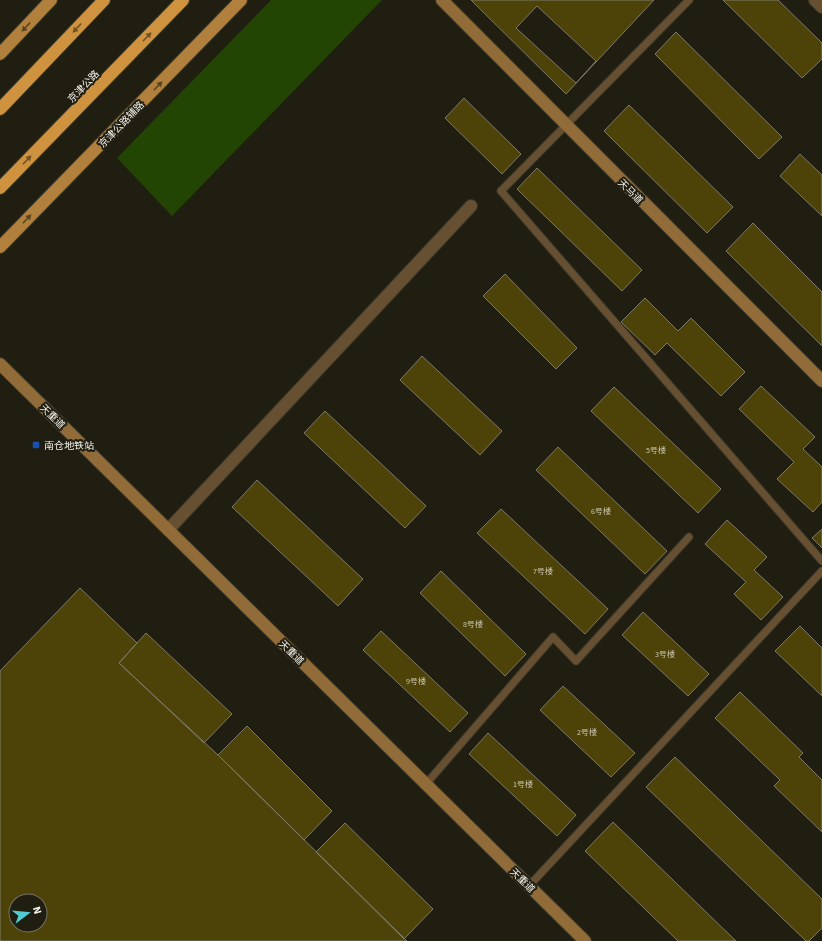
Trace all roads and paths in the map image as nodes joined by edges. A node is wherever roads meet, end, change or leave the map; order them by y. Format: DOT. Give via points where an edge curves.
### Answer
graph roads {
  1 [pos="51,0"];
  2 [pos="104,0"];
  3 [pos="183,0"];
  4 [pos="241,0"];
  5 [pos="442,0"];
  6 [pos="689,0"];
  7 [pos="815,0"];
  8 [pos="822,7"];
  9 [pos="0,54"];
  10 [pos="0,109"];
  11 [pos="566,125"];
  12 [pos="0,188"];
  13 [pos="471,206"];
  14 [pos="0,247"];
  15 [pos="0,364"];
  16 [pos="822,381"];
  17 [pos="168,530"];
  18 [pos="689,537"];
  19 [pos="822,561"];
  20 [pos="822,571"];
  21 [pos="426,784"];
  22 [pos="529,886"];
  23 [pos="585,941"];
  1 -- 9 [label="main road, one-way"];
  2 -- 10 [label="highway, one-way"];
  12 -- 3 [label="highway, 京津公路, one-way"];
  14 -- 4 [label="main road, 京津公路辅路, one-way"];
  5 -- 11 [label="street, 天马道"];
  6 -- 11 [label="lane"];
  7 -- 8 [label="street"];
  11 -- 16 [label="street, 天马道"];
  11 -- 19 [label="lane" via="501,191"];
  13 -- 17 [label="street"];
  15 -- 17 [label="street, 天重道"];
  17 -- 21 [label="street, 天重道"];
  18 -- 21 [label="lane" via="576,660 553,637"];
  20 -- 22 [label="lane"];
  21 -- 22 [label="street, 天重道"];
  22 -- 23 [label="street, 天重道"];
}
